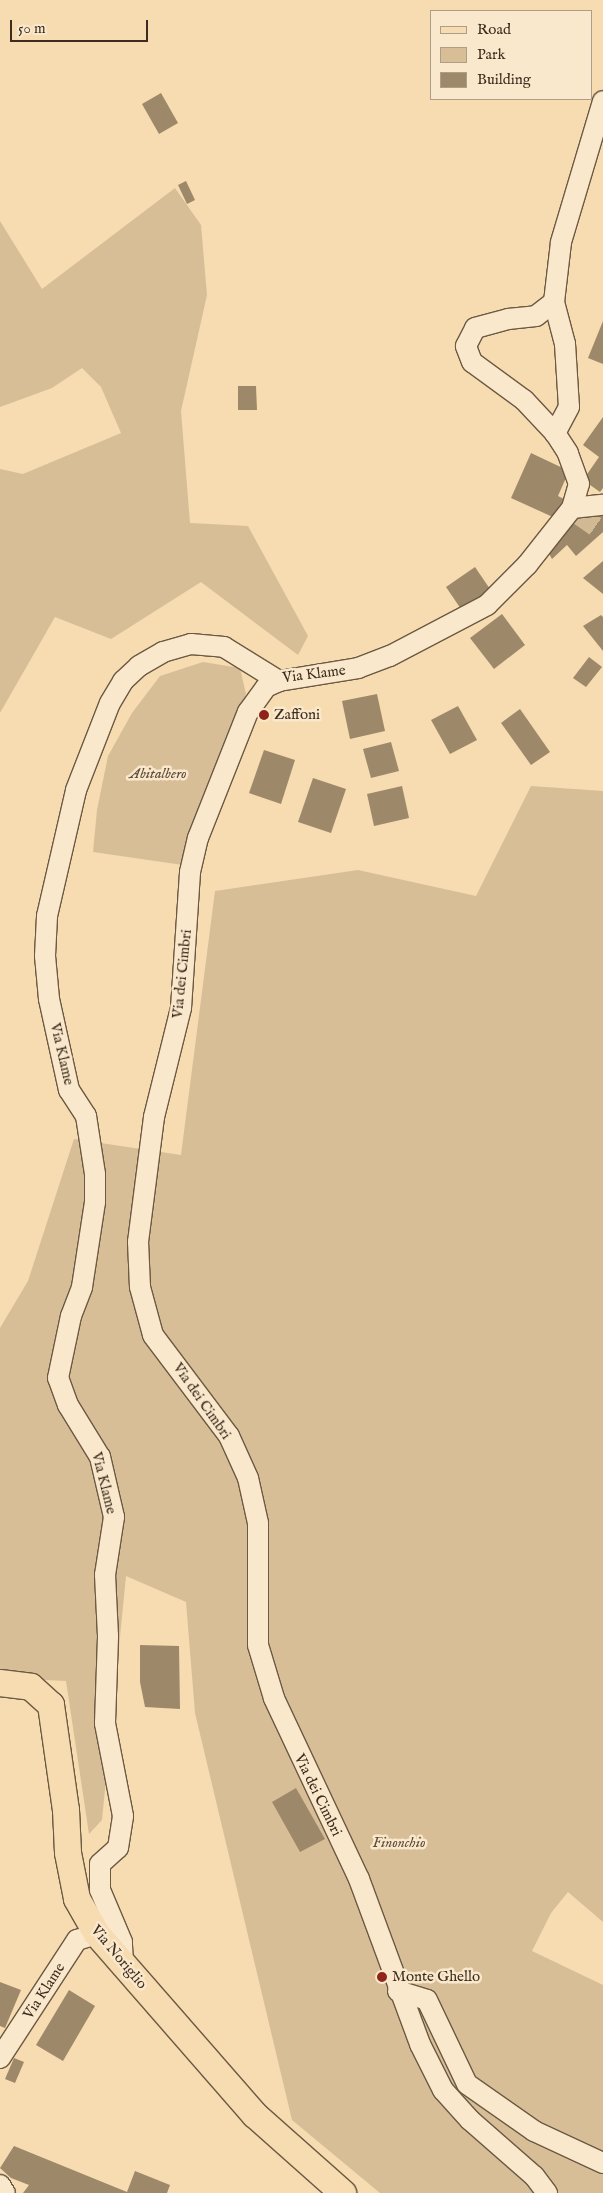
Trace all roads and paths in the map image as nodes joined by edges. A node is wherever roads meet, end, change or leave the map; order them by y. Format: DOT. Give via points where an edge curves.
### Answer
graph roads {
  1 [pos="603,101"];
  2 [pos="554,302"];
  3 [pos="556,433"];
  4 [pos="603,505"];
  5 [pos="575,511"];
  6 [pos="279,681"];
  7 [pos="0,1683"];
  8 [pos="96,1934"];
  9 [pos="123,1964"];
  10 [pos="398,1991"];
  11 [pos="0,2058"];
  12 [pos="603,2163"];
  13 [pos="0,2185"];
  14 [pos="5,2193"];
  15 [pos="343,2193"];
  16 [pos="548,2193"];
  1 -- 2 [label="street" via="561,242"];
  2 -- 3 [label="street" via="565,344 569,407"];
  2 -- 3 [label="street" via="536,316 475,328 466,346 472,362 524,400"];
  3 -- 5 [label="street" via="568,453 579,484"];
  4 -- 5 [label="street"];
  5 -- 6 [label="street, Via Klame" via="487,605 390,656 358,668"];
  6 -- 9 [label="street, Via Klame" via="224,647 191,644 163,652 139,666 123,681 110,703 76,790 47,916 45,956 49,999 70,1090 86,1116 95,1174 95,1202 82,1287 71,1316 58,1378 68,1405 100,1457 114,1517 105,1575 108,1636 106,1722 123,1816 118,1848 100,1864 100,1890 122,1942"];
  6 -- 10 [label="street, Via dei Cimbri" via="266,687 248,712 198,838 190,872 181,1008 154,1117 138,1242 140,1287 153,1335 229,1436 248,1478 258,1523 258,1645 274,1698 359,1879"];
  7 -- 8 [label="main road, Via Noriglio" via="31,1687 51,1705 66,1810 68,1853 77,1900"];
  8 -- 9 [label="main road, Via Noriglio"];
  8 -- 11 [label="street, Via Klame" via="77,1940"];
  9 -- 15 [label="main road, Via Noriglio" via="254,2115"];
  10 -- 12 [label="street" via="427,2000 468,2084 534,2131"];
  10 -- 16 [label="street, Via dei Cimbri" via="443,2090 470,2120 534,2176"];
  13 -- 14 [label="street"];
}
